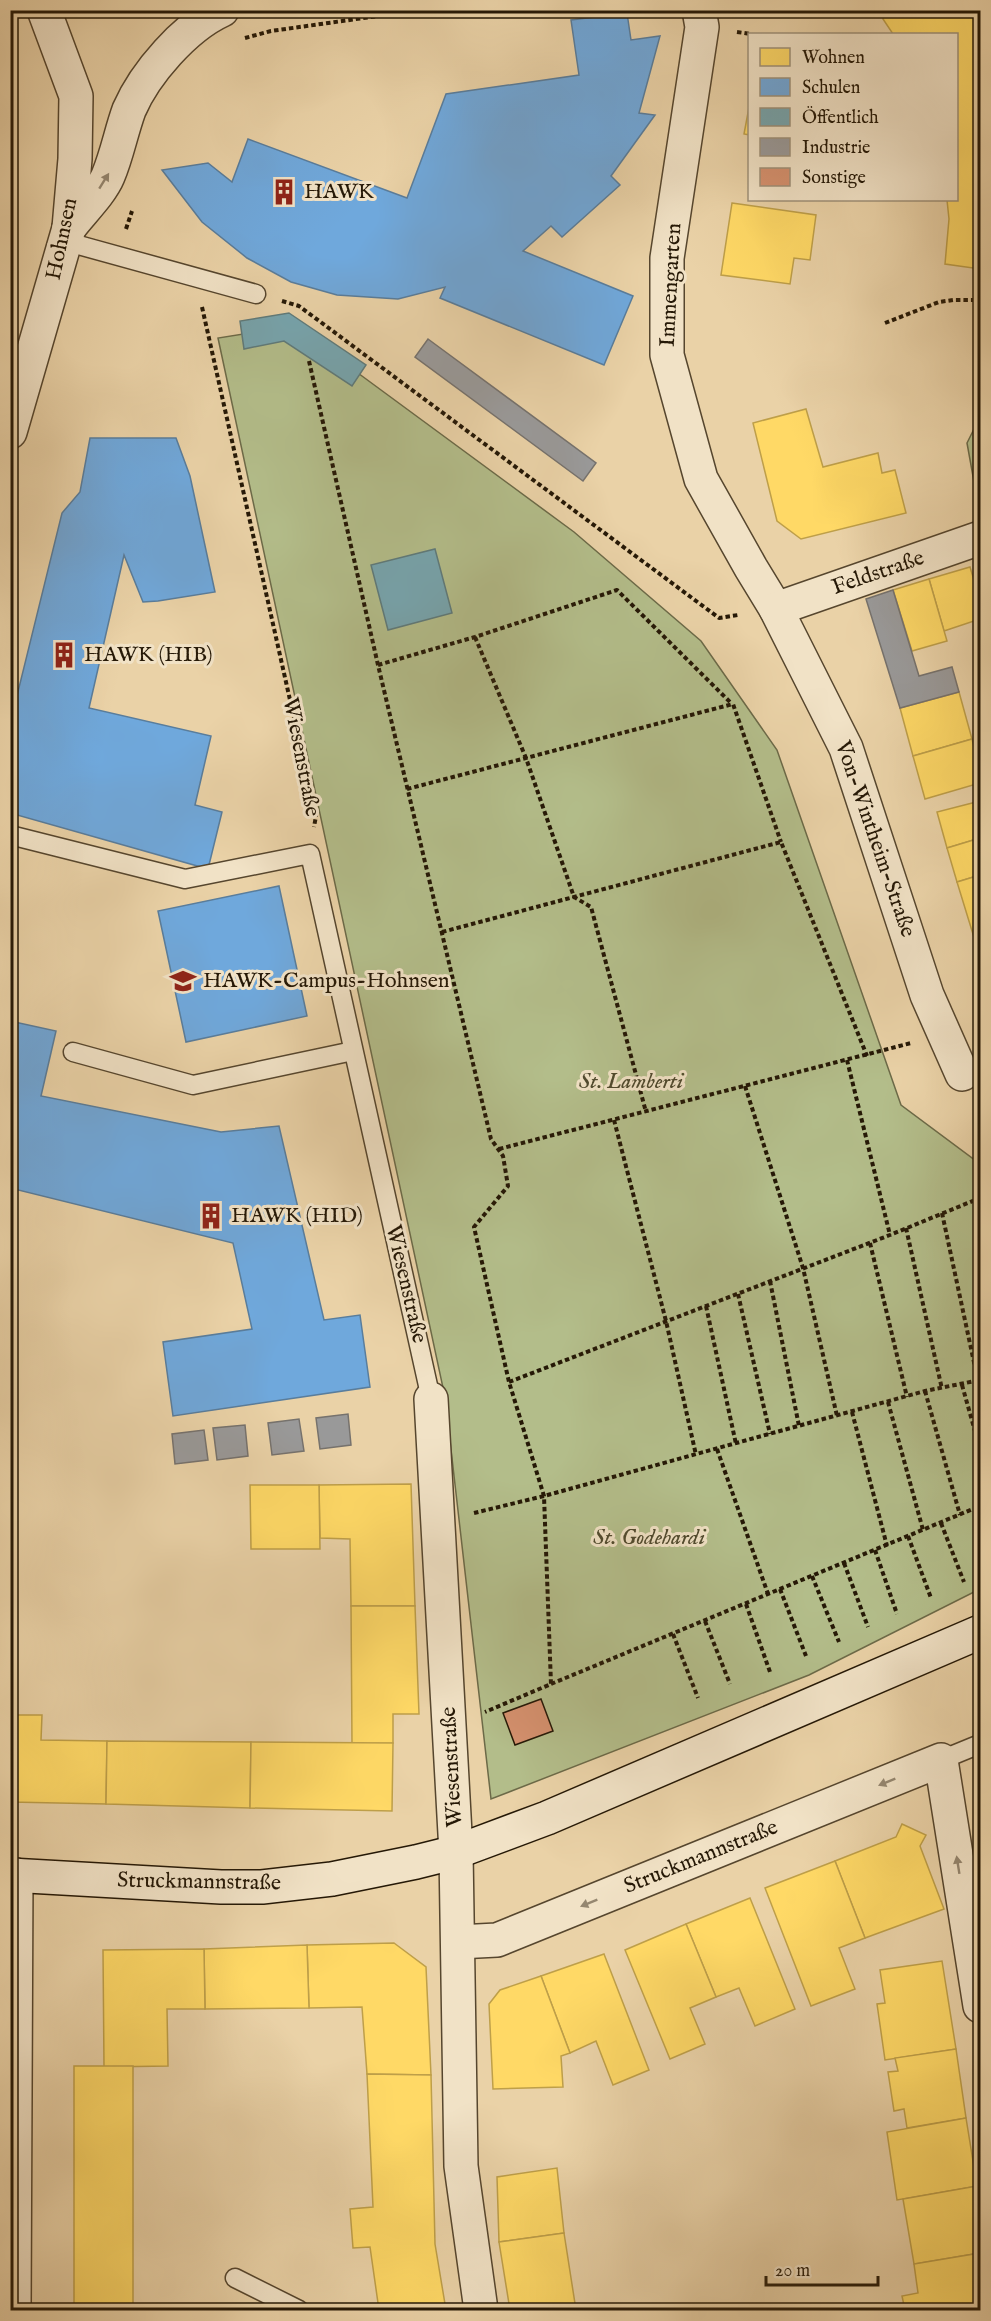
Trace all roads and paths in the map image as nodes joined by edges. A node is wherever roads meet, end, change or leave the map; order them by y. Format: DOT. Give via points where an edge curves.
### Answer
graph roads {
  1 [pos="44,10"];
  2 [pos="222,10"];
  3 [pos="421,10"];
  4 [pos="699,10"];
  5 [pos="236,41"];
  6 [pos="67,235"];
  7 [pos="195,277"];
  8 [pos="256,294"];
  9 [pos="981,300"];
  10 [pos="885,323"];
  11 [pos="309,362"];
  12 [pos="10,432"];
  13 [pos="981,538"];
  14 [pos="776,609"];
  15 [pos="475,637"];
  16 [pos="378,666"];
  17 [pos="733,704"];
  18 [pos="526,758"];
  19 [pos="407,789"];
  20 [pos="10,835"];
  21 [pos="781,842"];
  22 [pos="310,854"];
  23 [pos="574,897"];
  24 [pos="441,932"];
  25 [pos="944,1033"];
  26 [pos="353,1051"];
  27 [pos="73,1052"];
  28 [pos="867,1056"];
  29 [pos="847,1060"];
  30 [pos="962,1074"];
  31 [pos="745,1086"];
  32 [pos="646,1112"];
  33 [pos="614,1120"];
  34 [pos="500,1149"];
  35 [pos="979,1198"];
  36 [pos="942,1214"];
  37 [pos="981,1215"];
  38 [pos="906,1228"];
  39 [pos="890,1235"];
  40 [pos="870,1243"];
  41 [pos="803,1268"];
  42 [pos="770,1281"];
  43 [pos="738,1294"];
  44 [pos="706,1306"];
  45 [pos="666,1321"];
  46 [pos="979,1381"];
  47 [pos="509,1382"];
  48 [pos="962,1385"];
  49 [pos="942,1389"];
  50 [pos="925,1391"];
  51 [pos="907,1397"];
  52 [pos="431,1399"];
  53 [pos="888,1402"];
  54 [pos="852,1412"];
  55 [pos="837,1416"];
  56 [pos="799,1426"];
  57 [pos="770,1434"];
  58 [pos="736,1444"];
  59 [pos="717,1449"];
  60 [pos="981,1449"];
  61 [pos="696,1455"];
  62 [pos="544,1496"];
  63 [pos="981,1506"];
  64 [pos="960,1515"];
  65 [pos="438,1521"];
  66 [pos="940,1523"];
  67 [pos="923,1530"];
  68 [pos="908,1536"];
  69 [pos="886,1546"];
  70 [pos="875,1550"];
  71 [pos="844,1563"];
  72 [pos="812,1576"];
  73 [pos="964,1582"];
  74 [pos="780,1589"];
  75 [pos="768,1594"];
  76 [pos="931,1598"];
  77 [pos="746,1604"];
  78 [pos="897,1614"];
  79 [pos="705,1621"];
  80 [pos="868,1627"];
  81 [pos="981,1632"];
  82 [pos="673,1634"];
  83 [pos="839,1642"];
  84 [pos="806,1656"];
  85 [pos="770,1672"];
  86 [pos="551,1684"];
  87 [pos="730,1684"];
  88 [pos="698,1698"];
  89 [pos="451,1726"];
  90 [pos="981,1743"];
  91 [pos="941,1760"];
  92 [pos="456,1852"];
  93 [pos="13,1875"];
  94 [pos="458,1942"];
  95 [pos="981,2006"];
  96 [pos="235,2278"];
  97 [pos="15,2310"];
  98 [pos="299,2310"];
  99 [pos="481,2310"];
  1 -- 6 [label="street, Hohnsen" via="76,96 75,159"];
  6 -- 2 [label="street, one-way" via="107,179 130,109 148,77 178,42"];
  3 -- 5 [label="path" via="271,31"];
  4 -- 14 [label="street, Immengarten" via="702,27 667,258 667,355 701,479"];
  6 -- 7 [label="lane"];
  6 -- 12 [label="street, Hohnsen"];
  7 -- 8 [label="lane"];
  7 -- 22 [label="path, Wiesenstraße" via="316,816"];
  8 -- 14 [label="path" via="299,306 719,618"];
  9 -- 10 [label="path" via="939,303"];
  11 -- 16 [label="path"];
  13 -- 14 [label="street, Feldstraße"];
  14 -- 25 [label="street, Von-Wintheim-Straße" via="846,748 927,995"];
  15 -- 16 [label="path"];
  15 -- 17 [label="path" via="617,590"];
  15 -- 18 [label="path"];
  16 -- 19 [label="path"];
  17 -- 18 [label="path"];
  17 -- 21 [label="path"];
  18 -- 19 [label="path"];
  18 -- 23 [label="path"];
  19 -- 24 [label="path"];
  20 -- 22 [label="lane" via="185,879"];
  21 -- 23 [label="path"];
  21 -- 28 [label="path"];
  22 -- 26 [label="lane, Wiesenstraße"];
  23 -- 24 [label="path"];
  23 -- 32 [label="path" via="591,907"];
  24 -- 34 [label="path" via="491,1139"];
  25 -- 28 [label="path"];
  25 -- 30 [label="street, Von-Wintheim-Straße"];
  26 -- 27 [label="lane" via="193,1085"];
  26 -- 52 [label="lane, Wiesenstraße"];
  28 -- 29 [label="path"];
  29 -- 31 [label="path"];
  29 -- 39 [label="path"];
  31 -- 32 [label="path"];
  31 -- 41 [label="path"];
  32 -- 33 [label="path"];
  33 -- 34 [label="path"];
  33 -- 45 [label="path"];
  34 -- 47 [label="path" via="508,1186 474,1227"];
  35 -- 36 [label="path"];
  35 -- 37 [label="path"];
  36 -- 38 [label="path"];
  36 -- 46 [label="path"];
  38 -- 39 [label="path"];
  38 -- 49 [label="path"];
  39 -- 40 [label="path"];
  40 -- 41 [label="path"];
  40 -- 51 [label="path"];
  41 -- 42 [label="path"];
  41 -- 55 [label="path"];
  42 -- 43 [label="path"];
  42 -- 56 [label="path"];
  43 -- 44 [label="path"];
  43 -- 57 [label="path"];
  44 -- 45 [label="path"];
  44 -- 58 [label="path"];
  45 -- 47 [label="path"];
  45 -- 61 [label="path"];
  46 -- 48 [label="path"];
  47 -- 62 [label="path"];
  48 -- 49 [label="path"];
  48 -- 60 [label="path"];
  49 -- 50 [label="path"];
  50 -- 51 [label="path"];
  50 -- 64 [label="path"];
  51 -- 53 [label="path"];
  52 -- 65 [label="street, Wiesenstraße"];
  53 -- 54 [label="path"];
  53 -- 67 [label="path"];
  54 -- 55 [label="path"];
  54 -- 69 [label="path"];
  55 -- 56 [label="path"];
  56 -- 57 [label="path"];
  57 -- 58 [label="path"];
  58 -- 59 [label="path"];
  59 -- 61 [label="path"];
  59 -- 75 [label="path"];
  61 -- 62 [label="path"];
  62 -- 65 [label="path"];
  62 -- 86 [label="path"];
  63 -- 64 [label="path"];
  64 -- 66 [label="path"];
  65 -- 89 [label="street, Wiesenstraße"];
  66 -- 67 [label="path"];
  66 -- 73 [label="path"];
  67 -- 68 [label="path"];
  68 -- 69 [label="path"];
  68 -- 76 [label="path"];
  69 -- 70 [label="path"];
  70 -- 71 [label="path"];
  70 -- 78 [label="path"];
  71 -- 72 [label="path"];
  71 -- 80 [label="path"];
  72 -- 74 [label="path"];
  72 -- 83 [label="path"];
  74 -- 75 [label="path"];
  74 -- 84 [label="path"];
  75 -- 77 [label="path"];
  77 -- 79 [label="path"];
  77 -- 85 [label="path"];
  79 -- 82 [label="path"];
  79 -- 87 [label="path"];
  81 -- 92 [label="street, Struckmannstraße" via="547,1818"];
  82 -- 86 [label="path"];
  82 -- 88 [label="path"];
  86 -- 89 [label="path"];
  89 -- 92 [label="street, Wiesenstraße"];
  90 -- 91 [label="lane"];
  91 -- 94 [label="street, Struckmannstraße, one-way" via="497,1940"];
  95 -- 91 [label="street, one-way"];
  92 -- 93 [label="street, Struckmannstraße" via="332,1879 262,1887"];
  92 -- 94 [label="street, Wiesenstraße"];
  93 -- 97 [label="street"];
  94 -- 99 [label="street, Wiesenstraße" via="461,2166"];
  96 -- 98 [label="lane"];
}
